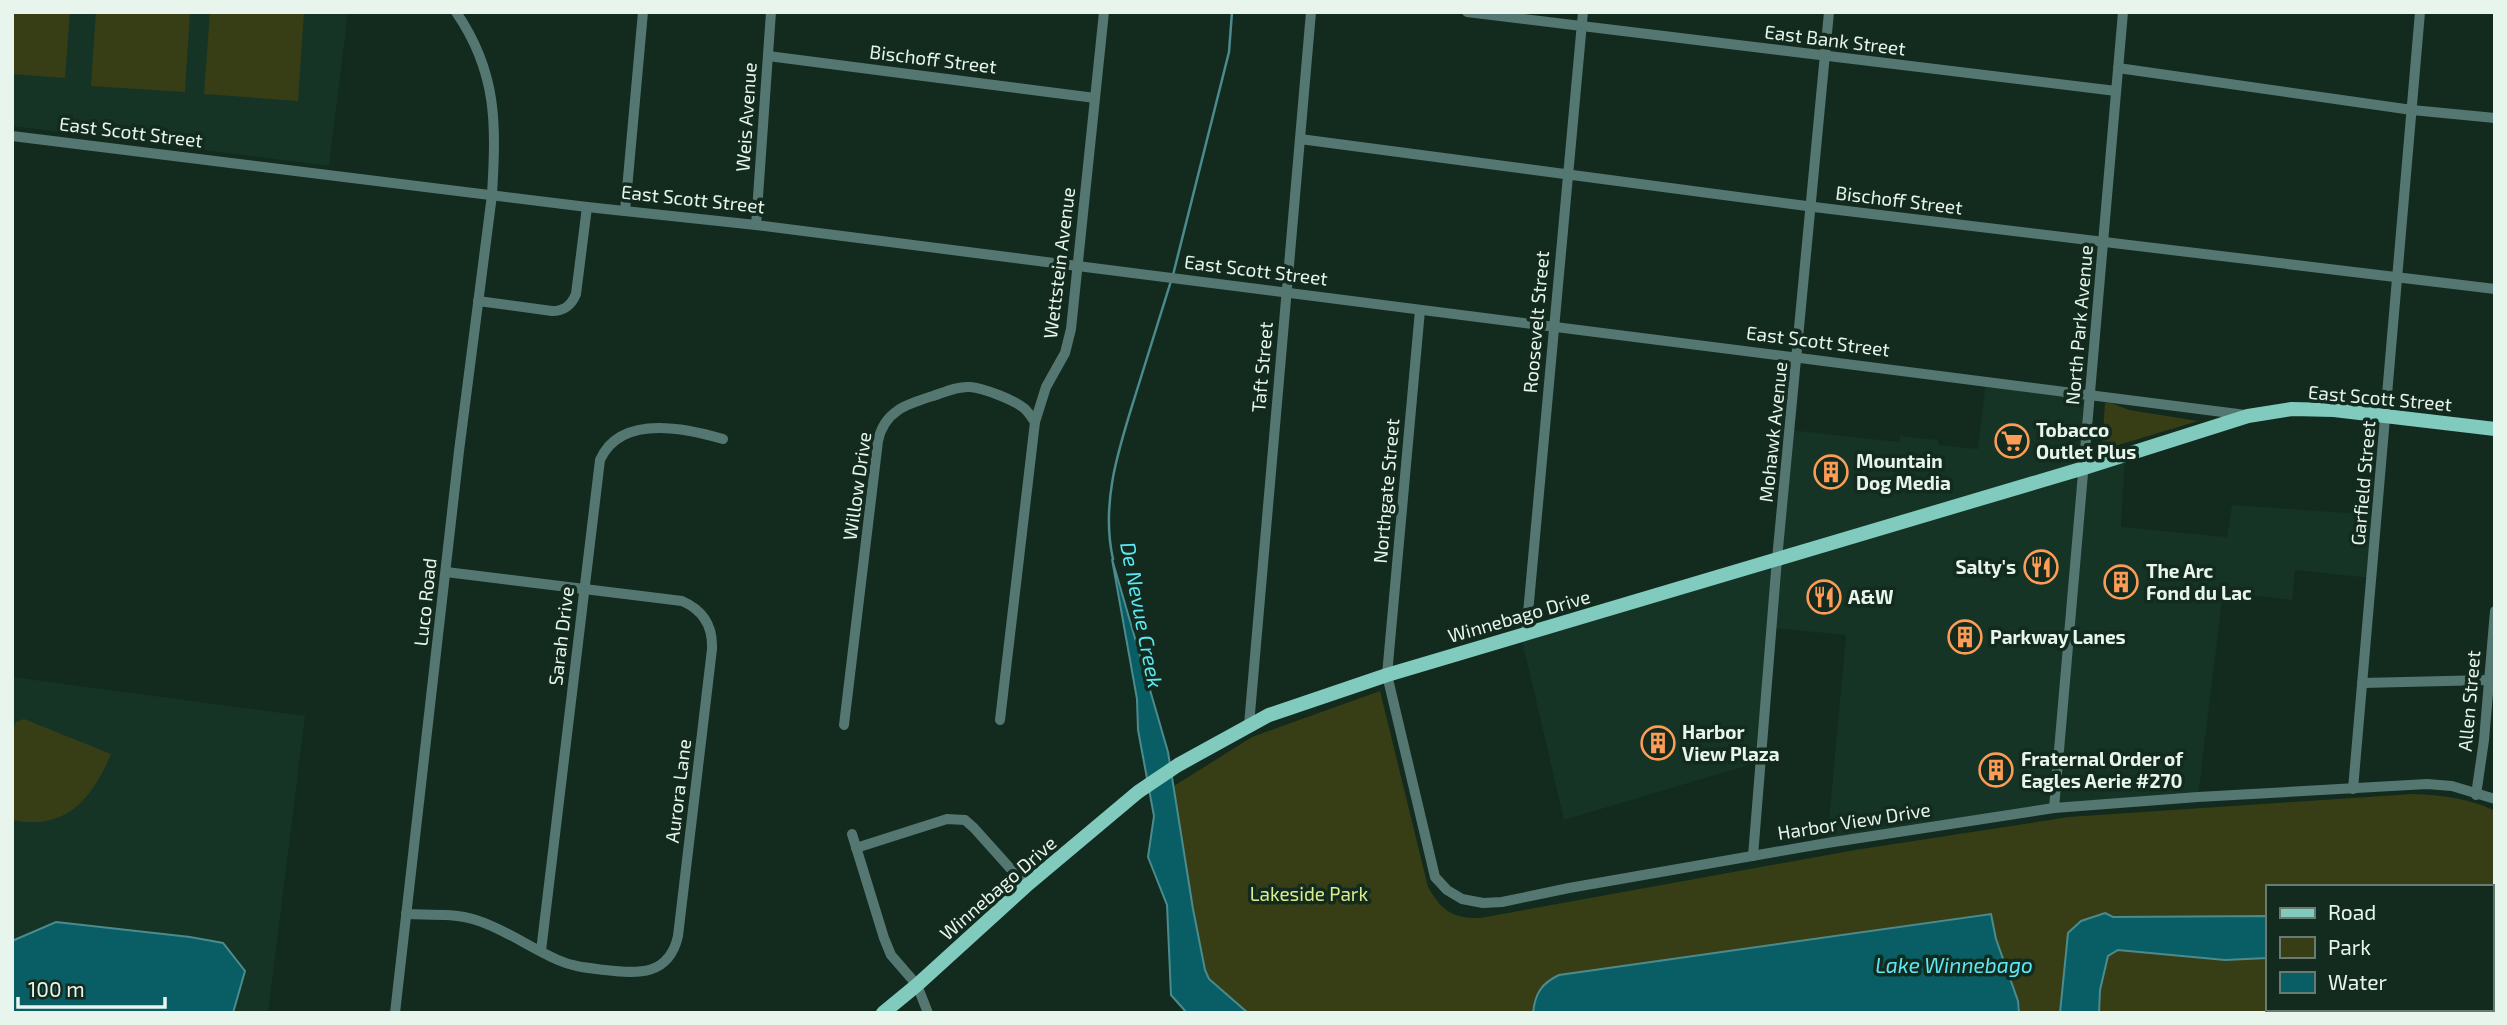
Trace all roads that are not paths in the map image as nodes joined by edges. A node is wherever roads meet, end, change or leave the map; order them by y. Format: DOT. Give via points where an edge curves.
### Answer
graph roads {
  1 [pos="456,12"];
  2 [pos="643,12"];
  3 [pos="771,12"];
  4 [pos="1104,12"];
  5 [pos="1311,12"];
  6 [pos="1467,12"];
  7 [pos="1583,12"];
  8 [pos="1829,12"];
  9 [pos="2123,12"];
  10 [pos="2420,12"];
  11 [pos="1582,26"];
  12 [pos="768,56"];
  13 [pos="1825,56"];
  14 [pos="2118,68"];
  15 [pos="2116,91"];
  16 [pos="1095,97"];
  17 [pos="2412,110"];
  18 [pos="2495,118"];
  19 [pos="12,136"];
  20 [pos="1300,139"];
  21 [pos="1567,173"];
  22 [pos="492,195"];
  23 [pos="587,207"];
  24 [pos="1811,207"];
  25 [pos="625,211"];
  26 [pos="756,225"];
  27 [pos="2104,243"];
  28 [pos="1079,266"];
  29 [pos="2398,279"];
  30 [pos="2495,289"];
  31 [pos="1286,293"];
  32 [pos="478,301"];
  33 [pos="1420,310"];
  34 [pos="1553,327"];
  35 [pos="1798,358"];
  36 [pos="2091,394"];
  37 [pos="2386,415"];
  38 [pos="2248,416"];
  39 [pos="1035,422"];
  40 [pos="2495,429"];
  41 [pos="723,439"];
  42 [pos="2084,468"];
  43 [pos="1777,559"];
  44 [pos="446,572"];
  45 [pos="584,588"];
  46 [pos="2495,611"];
  47 [pos="1526,635"];
  48 [pos="1387,675"];
  49 [pos="2488,680"];
  50 [pos="2362,683"];
  51 [pos="1000,720"];
  52 [pos="844,725"];
  53 [pos="1249,726"];
  54 [pos="2353,789"];
  55 [pos="2476,795"];
  56 [pos="2495,799"];
  57 [pos="2054,808"];
  58 [pos="852,834"];
  59 [pos="856,848"];
  60 [pos="1753,856"];
  61 [pos="1026,886"];
  62 [pos="406,914"];
  63 [pos="541,951"];
  64 [pos="917,985"];
  65 [pos="395,1013"];
  66 [pos="883,1013"];
  67 [pos="928,1013"];
  1 -- 22 [label="street, Luco Road" via="478,53 492,98"];
  2 -- 25 [label="street"];
  3 -- 12 [label="street, Weis Avenue"];
  4 -- 16 [label="street, Wettstein Avenue"];
  5 -- 20 [label="street, Taft Street"];
  6 -- 11 [label="street, East Bank Street"];
  7 -- 11 [label="street, Roosevelt Street"];
  8 -- 13 [label="street, Mohawk Avenue"];
  9 -- 14 [label="street, North Park Avenue"];
  10 -- 17 [label="street, Garfield Street"];
  11 -- 13 [label="street, East Bank Street"];
  11 -- 21 [label="street, Roosevelt Street"];
  12 -- 16 [label="street, Bischoff Street"];
  12 -- 26 [label="street, Weis Avenue"];
  13 -- 15 [label="street, East Bank Street"];
  13 -- 24 [label="street, Mohawk Avenue"];
  14 -- 15 [label="street, North Park Avenue"];
  14 -- 17 [label="street"];
  15 -- 27 [label="street, North Park Avenue"];
  16 -- 28 [label="street, Wettstein Avenue"];
  17 -- 18 [label="street"];
  17 -- 29 [label="street, Garfield Street"];
  19 -- 22 [label="street, East Scott Street"];
  20 -- 21 [label="street, Bischoff Street"];
  20 -- 31 [label="street, Taft Street"];
  21 -- 24 [label="street, Bischoff Street"];
  21 -- 34 [label="street, Roosevelt Street"];
  22 -- 23 [label="street, East Scott Street"];
  22 -- 32 [label="street, Luco Road"];
  23 -- 25 [label="street, East Scott Street"];
  23 -- 32 [label="street" via="576,294 569,306 552,311"];
  24 -- 27 [label="street, Bischoff Street"];
  24 -- 35 [label="street, Mohawk Avenue"];
  25 -- 26 [label="street, East Scott Street"];
  26 -- 28 [label="street, East Scott Street"];
  27 -- 29 [label="street, Bischoff Street"];
  27 -- 36 [label="street, North Park Avenue"];
  28 -- 31 [label="street, East Scott Street"];
  28 -- 39 [label="street, Wettstein Avenue" via="1068,343"];
  29 -- 30 [label="street, Bischoff Street"];
  29 -- 37 [label="street, Garfield Street"];
  31 -- 33 [label="street, East Scott Street"];
  31 -- 53 [label="street, Taft Street"];
  32 -- 44 [label="street, Luco Road"];
  33 -- 34 [label="street, East Scott Street"];
  33 -- 48 [label="street, Northgate Street"];
  34 -- 35 [label="street, East Scott Street"];
  34 -- 47 [label="street, Roosevelt Street"];
  35 -- 36 [label="street, East Scott Street"];
  35 -- 43 [label="street, Mohawk Avenue"];
  36 -- 38 [label="street, East Scott Street"];
  36 -- 42 [label="street, North Park Avenue"];
  37 -- 38 [label="main road, East Scott Street" via="2292,409"];
  37 -- 40 [label="main road, East Scott Street"];
  37 -- 50 [label="street, Garfield Street"];
  38 -- 42 [label="main road, Winnebago Drive"];
  39 -- 51 [label="street, Wettstein Avenue"];
  39 -- 52 [label="street, Willow Drive" via="1017,404 965,387 906,404 885,422 878,441"];
  41 -- 45 [label="street, Sarah Drive" via="657,429 630,432 610,444 598,470"];
  42 -- 43 [label="main road, Winnebago Drive"];
  42 -- 57 [label="street, North Park Avenue"];
  43 -- 47 [label="main road, Winnebago Drive"];
  43 -- 60 [label="street, Mohawk Avenue"];
  44 -- 45 [label="street, Aurora Lane"];
  44 -- 62 [label="street, Luco Road"];
  45 -- 63 [label="street, Sarah Drive"];
  45 -- 63 [label="street, Aurora Lane" via="682,601 698,610 709,626 712,649 688,852 677,943 660,965 631,973 576,966"];
  46 -- 49 [label="street, Allen Street"];
  47 -- 48 [label="main road, Winnebago Drive"];
  48 -- 53 [label="main road, Winnebago Drive"];
  48 -- 60 [label="street, Harbor View Drive" via="1435,877 1457,897 1502,902"];
  49 -- 50 [label="street"];
  49 -- 55 [label="street, Allen Street"];
  50 -- 54 [label="street, Garfield Street"];
  53 -- 61 [label="main road, Winnebago Drive" via="1138,792"];
  54 -- 55 [label="street, Harbor View Drive" via="2427,784 2452,786"];
  54 -- 57 [label="street, Harbor View Drive"];
  55 -- 56 [label="street, Harbor View Drive"];
  57 -- 60 [label="street, Harbor View Drive"];
  58 -- 59 [label="street"];
  59 -- 61 [label="street" via="947,819 965,820"];
  59 -- 64 [label="street" via="884,939"];
  61 -- 64 [label="main road, Winnebago Drive"];
  62 -- 63 [label="street, Aurora Lane" via="471,919"];
  62 -- 65 [label="street, Luco Road"];
  64 -- 66 [label="main road, Winnebago Drive"];
  64 -- 67 [label="street"];
}
